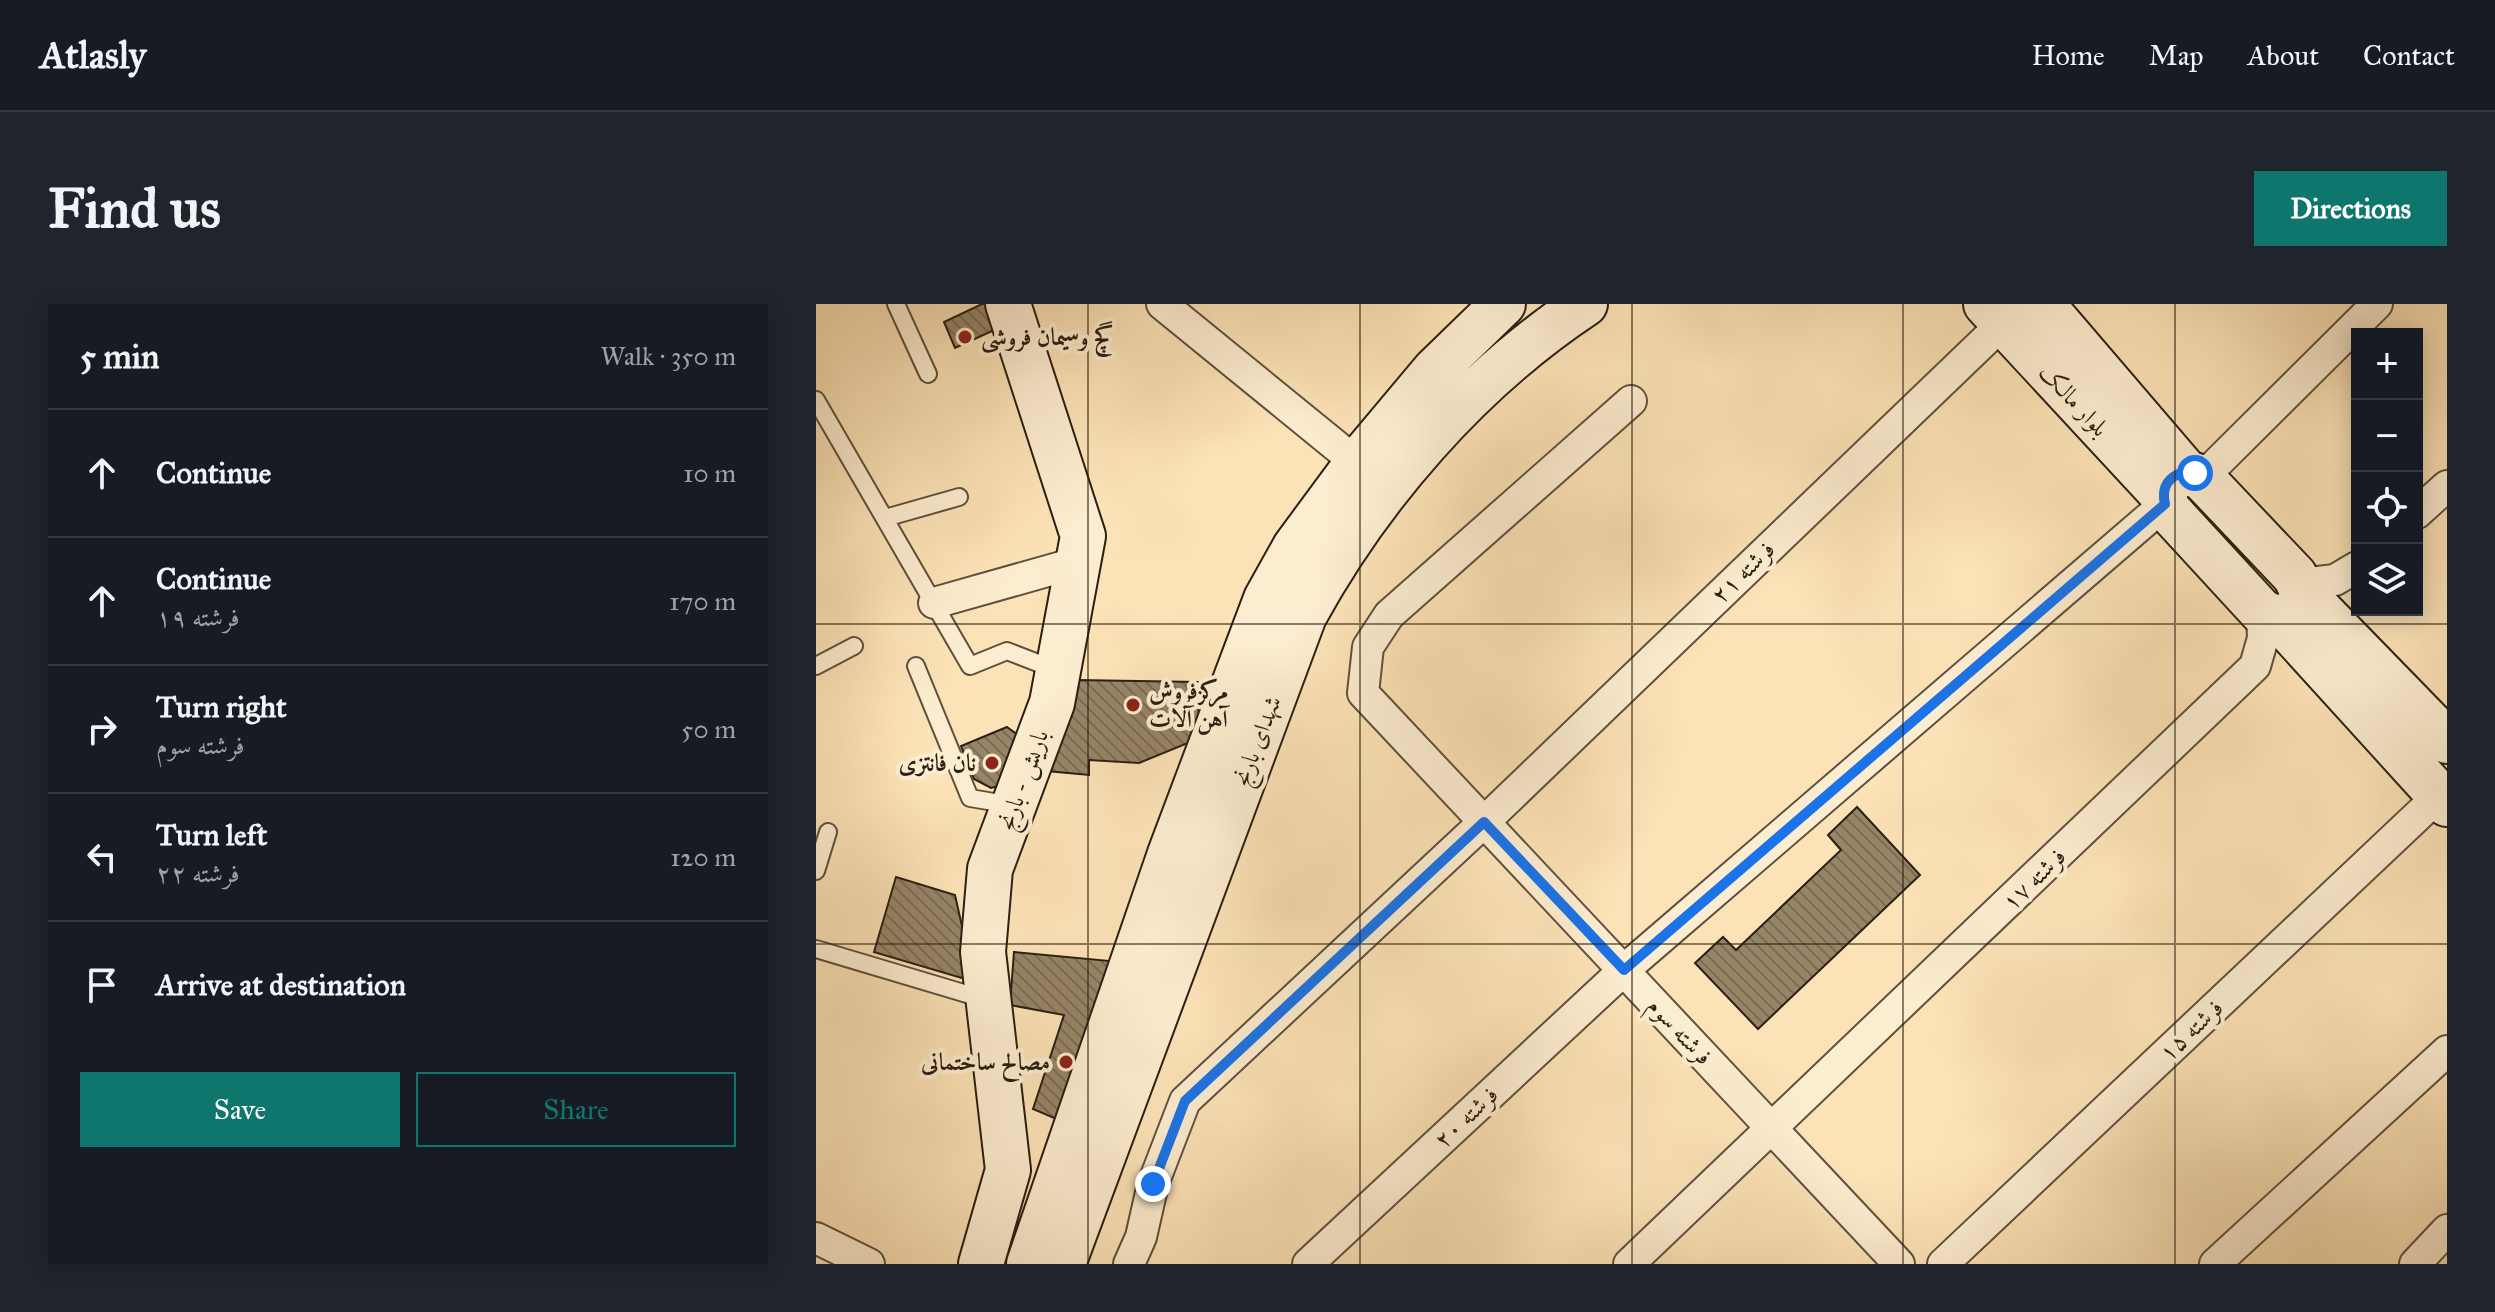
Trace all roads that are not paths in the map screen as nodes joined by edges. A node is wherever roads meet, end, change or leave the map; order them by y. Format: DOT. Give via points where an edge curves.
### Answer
graph roads {
  1 [pos="896,304"];
  2 [pos="1008,304"];
  3 [pos="1162,304"];
  4 [pos="1503,304"];
  5 [pos="1585,304"];
  6 [pos="2042,304"];
  7 [pos="2377,304"];
  8 [pos="2004,310"];
  9 [pos="928,374"];
  10 [pos="816,400"];
  11 [pos="1631,401"];
  12 [pos="1357,463"];
  13 [pos="2447,486"];
  14 [pos="2179,487"];
  15 [pos="959,497"];
  16 [pos="2423,508"];
  17 [pos="885,518"];
  18 [pos="1079,562"];
  19 [pos="2351,571"];
  20 [pos="2286,602"];
  21 [pos="934,603"];
  22 [pos="854,646"];
  23 [pos="816,666"];
  24 [pos="916,666"];
  25 [pos="1058,671"];
  26 [pos="2447,741"];
  27 [pos="2444,796"];
  28 [pos="1014,805"];
  29 [pos="1484,822"];
  30 [pos="828,832"];
  31 [pos="816,871"];
  32 [pos="816,949"];
  33 [pos="1624,970"];
  34 [pos="989,1000"];
  35 [pos="2447,1051"];
  36 [pos="1773,1129"];
  37 [pos="2447,1230"];
  38 [pos="821,1248"];
  39 [pos="869,1264"];
  40 [pos="981,1264"];
  41 [pos="1029,1264"];
  42 [pos="1063,1264"];
  43 [pos="1129,1264"];
  44 [pos="1308,1264"];
  45 [pos="1629,1264"];
  46 [pos="1899,1264"];
  47 [pos="1943,1264"];
  48 [pos="2215,1264"];
  49 [pos="2415,1264"];
  1 -- 9 [label="lane"];
  2 -- 18 [label="main road, باریش - بارنج" via="1083,536"];
  3 -- 12 [label="street"];
  4 -- 12 [label="main road, شهدای بارنج" via="1435,370"];
  5 -- 42 [label="main road, شهدای بارنج" via="1514,356 1465,404 1388,489 1310,605"];
  6 -- 14 [label="main road, بلوار مالک"];
  7 -- 14 [label="street, ۲۰ فرشته"];
  8 -- 14 [label="main road, بلوار مالک"];
  8 -- 29 [label="street, ۲۱ فرشته"];
  10 -- 17 [label="lane"];
  11 -- 29 [label="street, فرشته سوم" via="1389,615 1368,647 1363,693"];
  12 -- 41 [label="main road, شهدای بارنج" via="1295,547 1266,599 1170,854"];
  13 -- 16 [label="street"];
  14 -- 20 [label="main road"];
  14 -- 33 [label="street, ۲۰ فرشته"];
  15 -- 17 [label="lane"];
  17 -- 21 [label="lane"];
  18 -- 21 [label="street"];
  18 -- 25 [label="main road, باریش - بارنج"];
  19 -- 20 [label="street"];
  20 -- 26 [label="main road"];
  20 -- 27 [label="main road"];
  20 -- 36 [label="street, ۱۷ فرشته" via="2263,638 2255,666"];
  21 -- 25 [label="lane" via="970,666 1007,651"];
  22 -- 23 [label="lane"];
  24 -- 28 [label="lane" via="970,798"];
  25 -- 28 [label="main road, باریش - بارنج" via="1052,703"];
  27 -- 47 [label="street, ۱۵ فرشته"];
  28 -- 34 [label="main road, باریش - بارنج" via="990,869 983,952"];
  29 -- 33 [label="street, فرشته سوم"];
  29 -- 43 [label="street, ۲۱ فرشته" via="1185,1101"];
  30 -- 31 [label="lane"];
  32 -- 34 [label="lane"];
  33 -- 36 [label="street, فرشته سوم"];
  33 -- 44 [label="street, ۲۰ فرشته"];
  34 -- 40 [label="main road, باریش - بارنج" via="1008,1170"];
  35 -- 48 [label="street"];
  36 -- 45 [label="street, ۱۷ فرشته"];
  36 -- 46 [label="street, فرشته سوم"];
  37 -- 49 [label="street"];
  38 -- 39 [label="street"];
}
